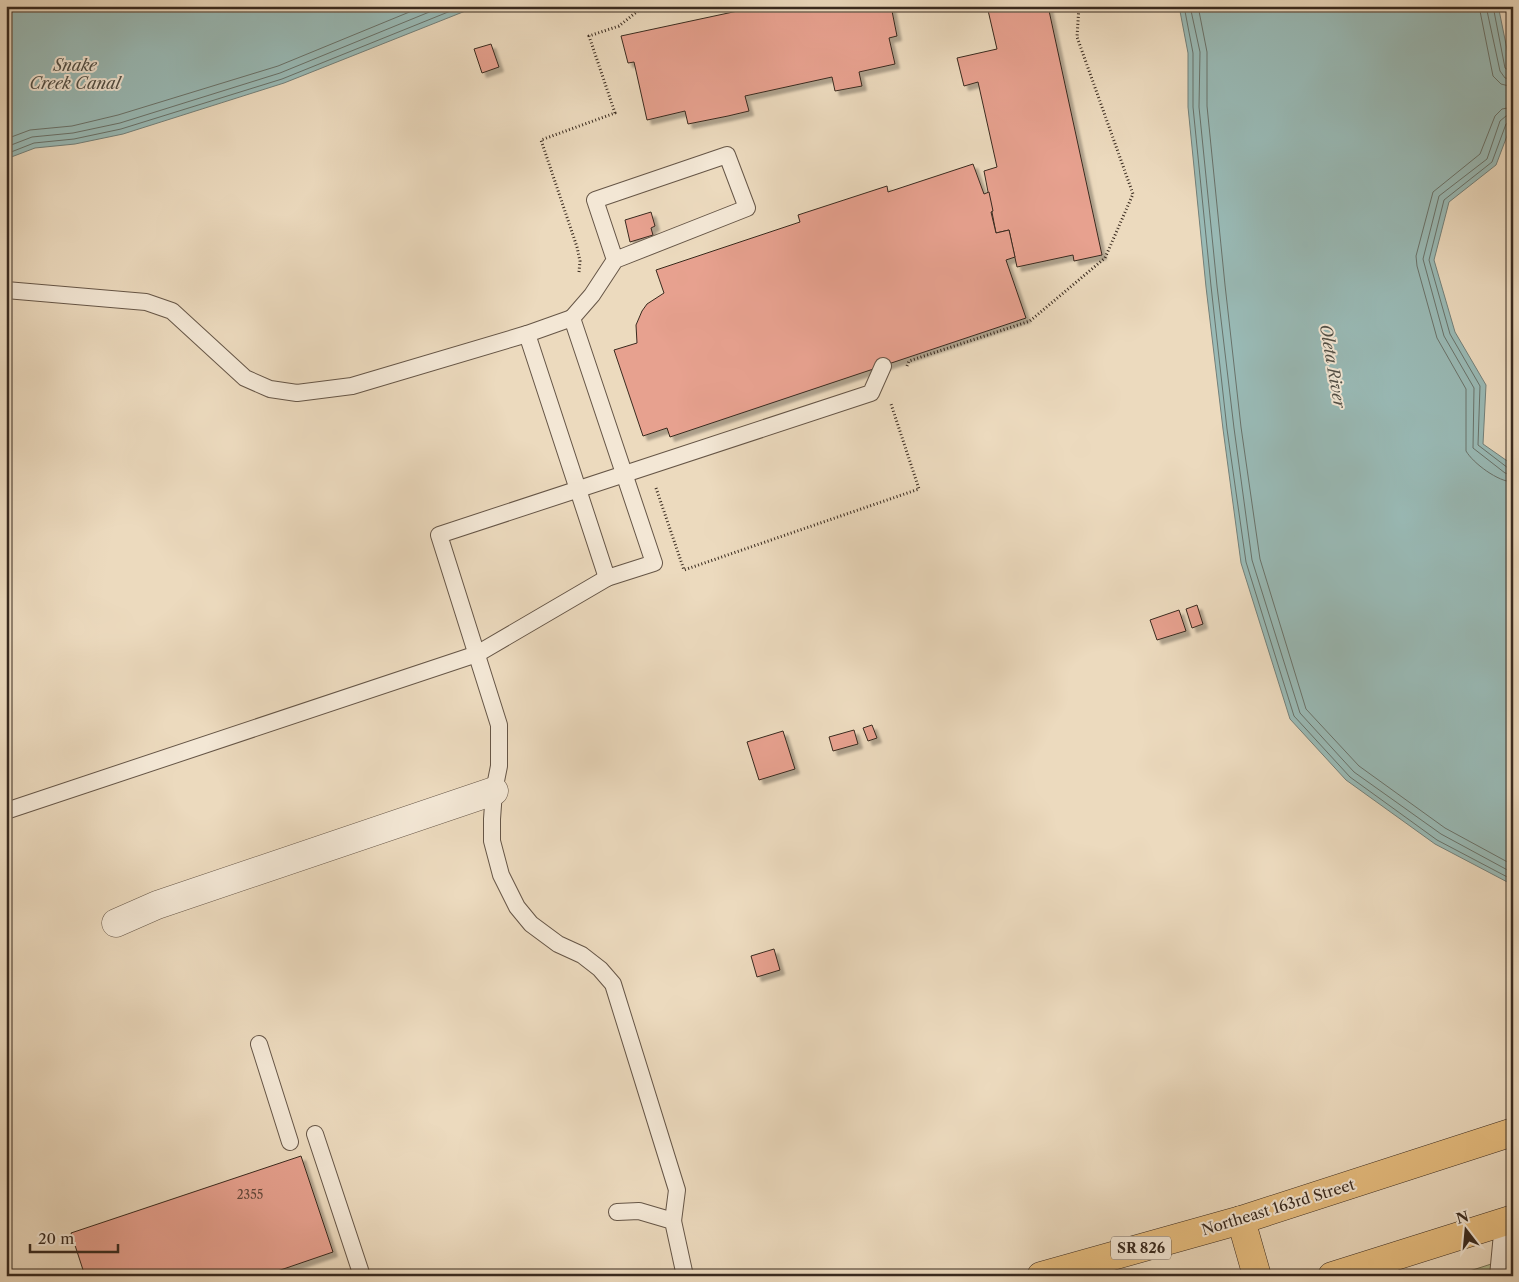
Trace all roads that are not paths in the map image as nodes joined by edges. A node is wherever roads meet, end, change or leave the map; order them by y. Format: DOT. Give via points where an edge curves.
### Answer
graph roads {
  1 [pos="615,260"];
  2 [pos="6,290"];
  3 [pos="572,318"];
  4 [pos="526,334"];
  5 [pos="883,366"];
  6 [pos="625,475"];
  7 [pos="577,491"];
  8 [pos="607,578"];
  9 [pos="477,654"];
  10 [pos="494,791"];
  11 [pos="6,811"];
  12 [pos="116,923"];
  13 [pos="258,1044"];
  14 [pos="1513,1132"];
  15 [pos="315,1134"];
  16 [pos="290,1142"];
  17 [pos="617,1212"];
  18 [pos="1241,1220"];
  19 [pos="674,1221"];
  20 [pos="1508,1221"];
  21 [pos="362,1276"];
  22 [pos="686,1276"];
  23 [pos="1041,1276"];
  24 [pos="1257,1276"];
  25 [pos="1332,1276"];
  26 [pos="1498,1276"];
  1 -- 1 [label="lane" via="595,200 727,155 748,208"];
  1 -- 3 [label="lane"];
  2 -- 4 [label="lane" via="146,302 172,311 245,378 270,389 297,393 352,386"];
  3 -- 4 [label="lane"];
  3 -- 6 [label="lane"];
  4 -- 7 [label="lane"];
  5 -- 6 [label="lane" via="871,393"];
  6 -- 7 [label="lane"];
  6 -- 8 [label="lane" via="654,563"];
  7 -- 8 [label="lane"];
  7 -- 9 [label="lane" via="439,535"];
  8 -- 9 [label="lane"];
  9 -- 10 [label="lane" via="499,725 499,766"];
  9 -- 11 [label="lane"];
  10 -- 12 [label="street" via="150,908"];
  10 -- 19 [label="lane" via="492,841 501,875 517,907 531,924 558,944 582,955 613,984 677,1190"];
  13 -- 16 [label="lane"];
  14 -- 18 [label="main road, Northeast 163rd Street / SR 826"];
  15 -- 21 [label="lane"];
  17 -- 19 [label="lane" via="639,1211"];
  18 -- 23 [label="main road, Northeast 163rd Street / SR 826"];
  18 -- 24 [label="main road"];
  19 -- 22 [label="lane"];
  20 -- 25 [label="main road"];
  20 -- 26 [label="lane"];
}
